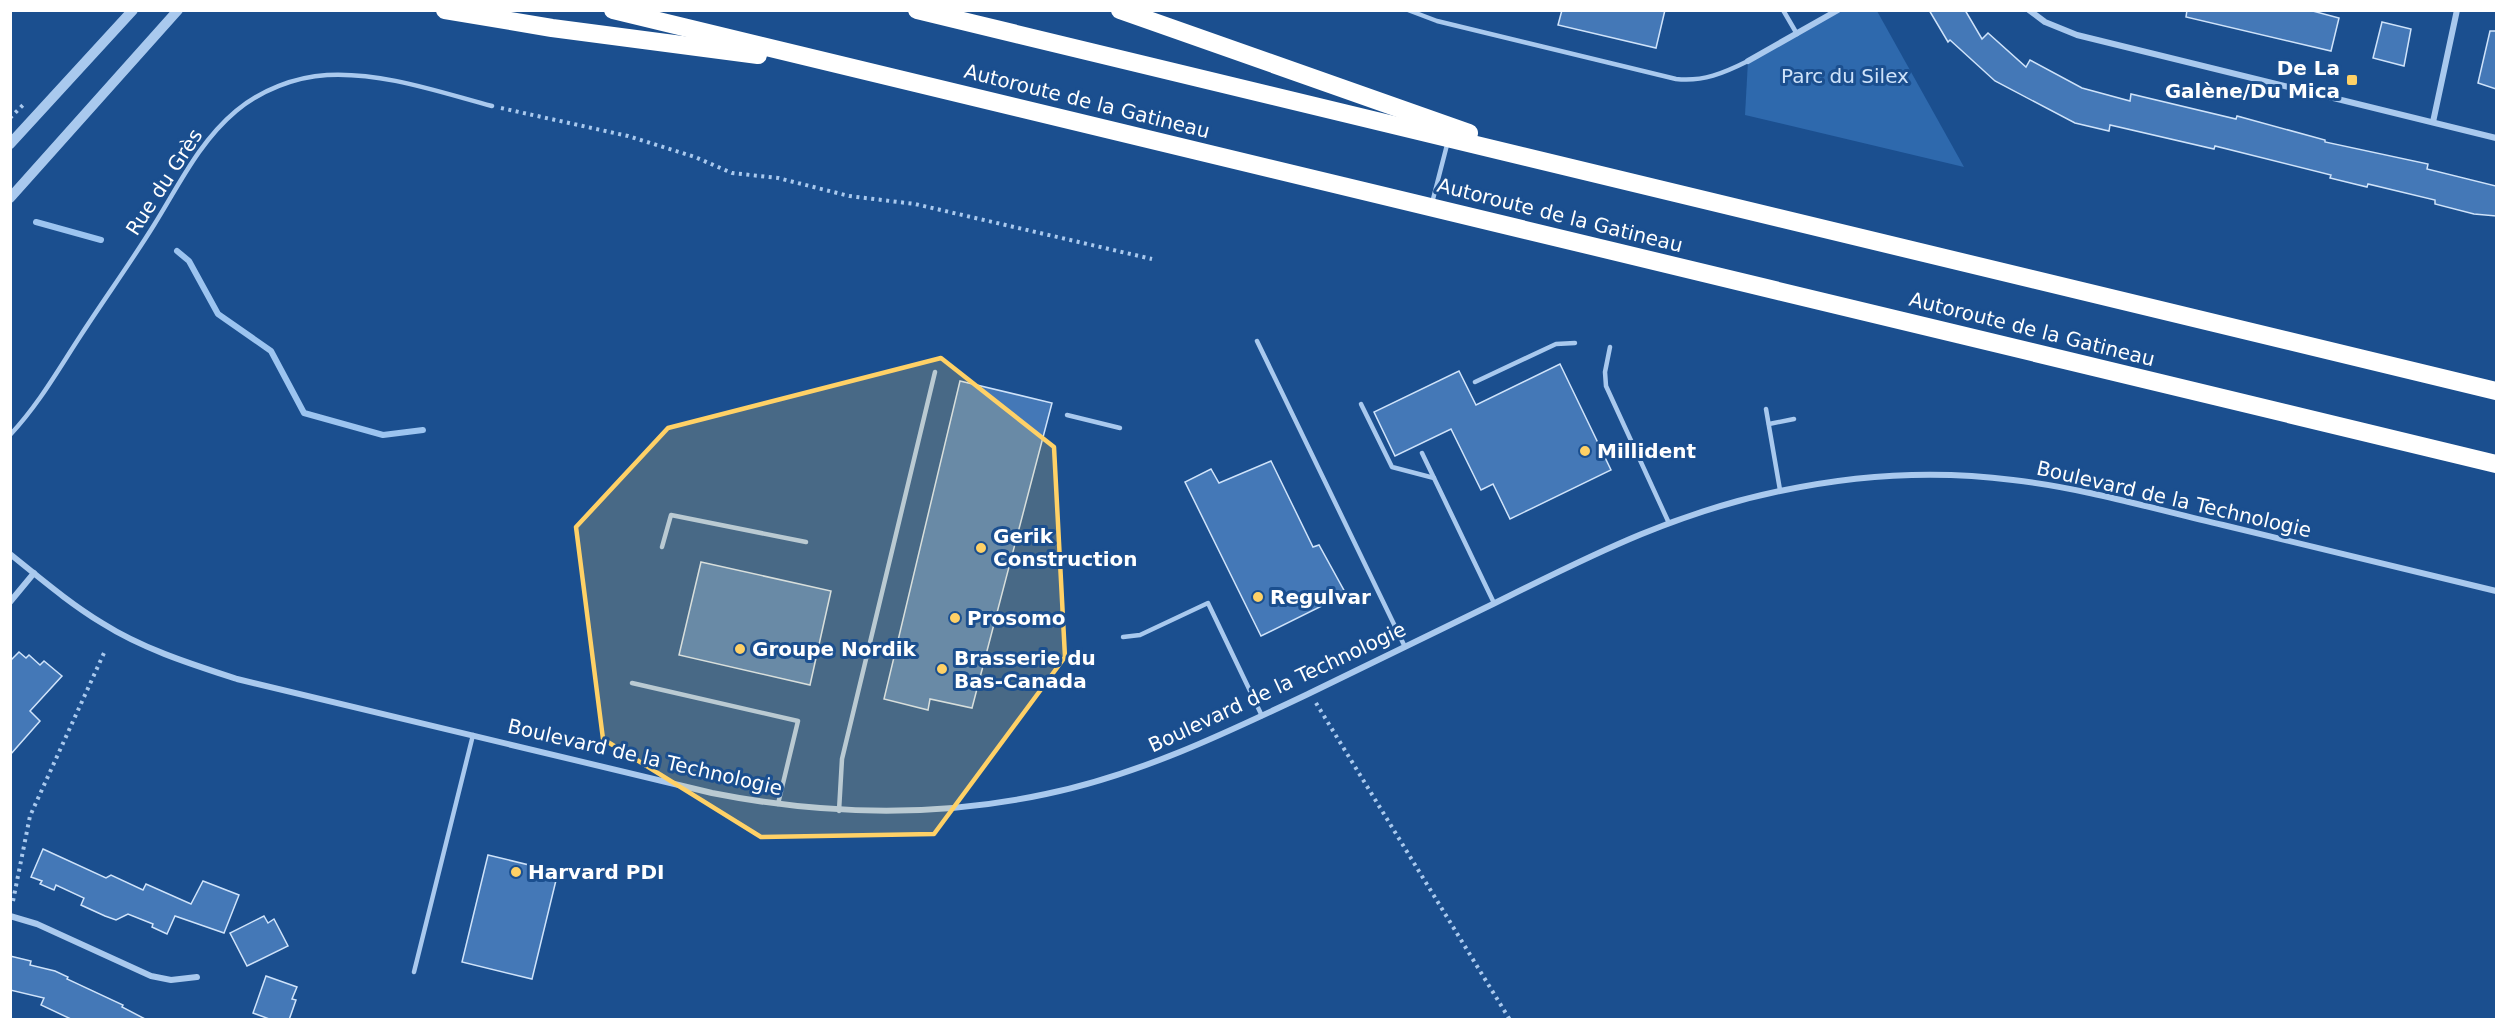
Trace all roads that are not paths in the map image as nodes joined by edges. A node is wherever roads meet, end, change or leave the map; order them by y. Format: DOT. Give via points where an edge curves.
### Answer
graph roads {
  1 [pos="133,10"];
  2 [pos="178,10"];
  3 [pos="445,10"];
  4 [pos="613,10"];
  5 [pos="916,10"];
  6 [pos="1120,10"];
  7 [pos="1408,10"];
  8 [pos="1783,10"];
  9 [pos="1838,10"];
  10 [pos="2029,10"];
  11 [pos="2457,10"];
  12 [pos="1797,34"];
  13 [pos="1748,61"];
  14 [pos="858,69"];
  15 [pos="492,106"];
  16 [pos="2433,122"];
  17 [pos="1450,133"];
  18 [pos="2496,138"];
  19 [pos="10,144"];
  20 [pos="10,198"];
  21 [pos="1431,207"];
  22 [pos="1257,341"];
  23 [pos="1575,342"];
  24 [pos="1610,347"];
  25 [pos="935,372"];
  26 [pos="1475,382"];
  27 [pos="2496,391"];
  28 [pos="1361,404"];
  29 [pos="1766,409"];
  30 [pos="1067,415"];
  31 [pos="1794,420"];
  32 [pos="1769,424"];
  33 [pos="1120,428"];
  34 [pos="10,435"];
  35 [pos="1422,453"];
  36 [pos="2496,464"];
  37 [pos="1434,478"];
  38 [pos="1780,490"];
  39 [pos="1668,521"];
  40 [pos="806,542"];
  41 [pos="662,548"];
  42 [pos="10,554"];
  43 [pos="34,573"];
  44 [pos="2496,591"];
  45 [pos="10,602"];
  46 [pos="1494,603"];
  47 [pos="1123,637"];
  48 [pos="1405,647"];
  49 [pos="632,683"];
  50 [pos="1262,716"];
  51 [pos="473,735"];
  52 [pos="778,805"];
  53 [pos="839,811"];
  54 [pos="10,916"];
  55 [pos="414,972"];
  56 [pos="197,977"];
  1 -- 19 [label="street"];
  2 -- 20 [label="street"];
  3 -- 14 [label="highway"];
  4 -- 14 [label="highway, Autoroute de la Gatineau"];
  5 -- 17 [label="highway"];
  6 -- 17 [label="highway"];
  7 -- 13 [label="lane" via="1437,21 1676,80 1722,74"];
  8 -- 12 [label="lane"];
  9 -- 12 [label="street"];
  10 -- 16 [label="street" via="2045,22 2077,35"];
  11 -- 16 [label="street"];
  12 -- 13 [label="street"];
  14 -- 21 [label="highway, Autoroute de la Gatineau"];
  15 -- 34 [label="lane, Rue du Grès" via="394,81 344,75 309,77 248,102 224,122 196,156 43,396"];
  16 -- 18 [label="street"];
  17 -- 21 [label="lane"];
  17 -- 27 [label="highway" via="1573,169"];
  21 -- 36 [label="highway, Autoroute de la Gatineau"];
  22 -- 48 [label="lane"];
  23 -- 26 [label="lane" via="1556,344"];
  24 -- 39 [label="lane" via="1606,386"];
  25 -- 53 [label="lane" via="842,759"];
  28 -- 37 [label="lane" via="1392,467"];
  29 -- 32 [label="lane"];
  30 -- 33 [label="lane"];
  31 -- 32 [label="lane"];
  32 -- 38 [label="lane"];
  35 -- 37 [label="lane"];
  37 -- 46 [label="lane"];
  38 -- 39 [label="street, Boulevard de la Technologie"];
  38 -- 44 [label="street, Boulevard de la Technologie" via="1889,477 2014,480 2100,495"];
  39 -- 46 [label="street, Boulevard de la Technologie"];
  40 -- 41 [label="lane" via="670,515"];
  42 -- 43 [label="street, Boulevard de la Technologie"];
  43 -- 45 [label="street"];
  43 -- 51 [label="street, Boulevard de la Technologie" via="102,623 191,663 237,679"];
  46 -- 48 [label="street, Boulevard de la Technologie"];
  47 -- 50 [label="lane" via="1140,635 1208,603"];
  48 -- 50 [label="street, Boulevard de la Technologie"];
  49 -- 52 [label="lane" via="798,721"];
  50 -- 53 [label="street, Boulevard de la Technologie" via="1154,762 1048,794 955,809"];
  51 -- 52 [label="street, Boulevard de la Technologie" via="712,793"];
  51 -- 55 [label="lane"];
  52 -- 53 [label="street, Boulevard de la Technologie"];
  54 -- 56 [label="street" via="37,924 151,976 171,980"];
}
